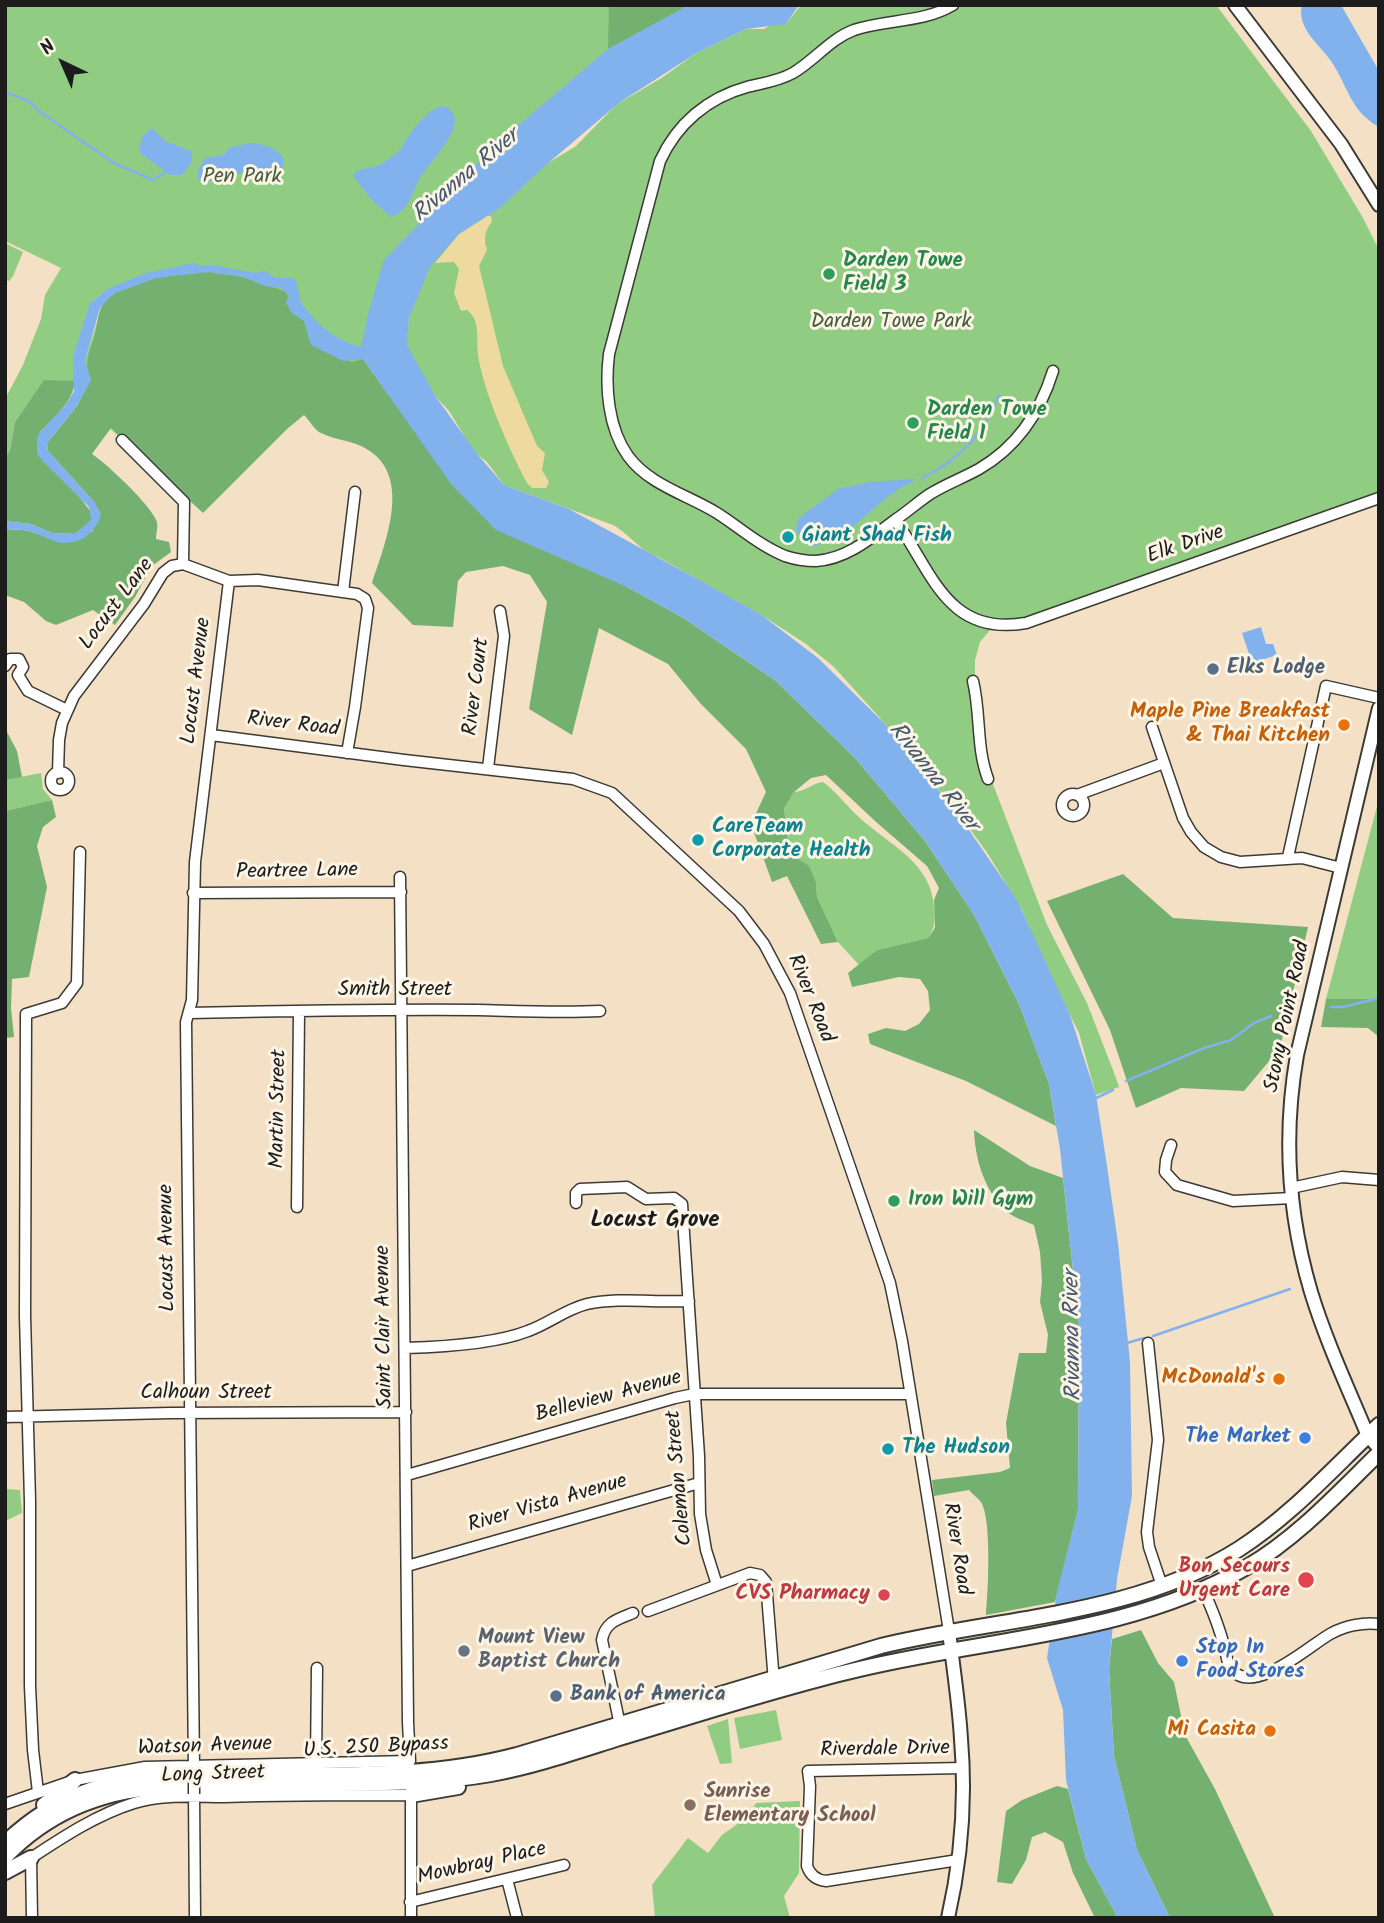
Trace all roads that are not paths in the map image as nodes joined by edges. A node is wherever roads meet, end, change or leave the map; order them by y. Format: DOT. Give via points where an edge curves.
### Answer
graph roads {
  1 [pos="953,5"];
  2 [pos="1236,5"];
  3 [pos="1377,198"];
  4 [pos="1053,371"];
  5 [pos="122,440"];
  6 [pos="355,492"];
  7 [pos="1379,498"];
  8 [pos="895,520"];
  9 [pos="183,564"];
  10 [pos="229,581"];
  11 [pos="343,592"];
  12 [pos="500,611"];
  13 [pos="5,667"];
  14 [pos="18,675"];
  15 [pos="973,681"];
  16 [pos="1379,698"];
  17 [pos="1379,708"];
  18 [pos="67,710"];
  19 [pos="1152,727"];
  20 [pos="211,736"];
  21 [pos="346,753"];
  22 [pos="1164,763"];
  23 [pos="488,768"];
  24 [pos="58,773"];
  25 [pos="988,779"];
  26 [pos="1077,795"];
  27 [pos="80,852"];
  28 [pos="1288,857"];
  29 [pos="1341,867"];
  30 [pos="400,877"];
  31 [pos="401,892"];
  32 [pos="193,893"];
  33 [pos="401,1010"];
  34 [pos="600,1011"];
  35 [pos="299,1012"];
  36 [pos="189,1013"];
  37 [pos="1171,1145"];
  38 [pos="1379,1180"];
  39 [pos="1292,1193"];
  40 [pos="576,1203"];
  41 [pos="298,1207"];
  42 [pos="689,1301"];
  43 [pos="1148,1343"];
  44 [pos="405,1348"];
  45 [pos="694,1394"];
  46 [pos="910,1394"];
  47 [pos="406,1412"];
  48 [pos="190,1413"];
  49 [pos="5,1417"];
  50 [pos="28,1417"];
  51 [pos="1373,1430"];
  52 [pos="1379,1450"];
  53 [pos="407,1475"];
  54 [pos="699,1483"];
  55 [pos="407,1566"];
  56 [pos="717,1584"];
  57 [pos="1162,1586"];
  58 [pos="1203,1589"];
  59 [pos="648,1611"];
  60 [pos="633,1613"];
  61 [pos="1379,1624"];
  62 [pos="949,1631"];
  63 [pos="951,1650"];
  64 [pos="317,1668"];
  65 [pos="774,1685"];
  66 [pos="621,1730"];
  67 [pos="517,1755"];
  68 [pos="410,1761"];
  69 [pos="316,1763"];
  70 [pos="194,1768"];
  71 [pos="963,1768"];
  72 [pos="513,1769"];
  73 [pos="75,1780"];
  74 [pos="38,1792"];
  75 [pos="411,1795"];
  76 [pos="194,1796"];
  77 [pos="5,1804"];
  78 [pos="18,1831"];
  79 [pos="5,1843"];
  80 [pos="5,1857"];
  81 [pos="31,1858"];
  82 [pos="958,1860"];
  83 [pos="564,1865"];
  84 [pos="5,1872"];
  85 [pos="508,1880"];
  86 [pos="410,1902"];
  87 [pos="32,1918"];
  88 [pos="195,1918"];
  89 [pos="411,1918"];
  90 [pos="517,1918"];
  91 [pos="948,1918"];
  1 -- 8 [label="street" via="935,14 845,34 792,74 730,93 686,121 660,161 609,354 609,402 618,438 629,457 656,480 771,549 803,560 827,559 851,551"];
  2 -- 3 [label="main road"];
  4 -- 8 [label="street" via="1032,419 1003,453 930,494"];
  5 -- 9 [label="street" via="184,502"];
  6 -- 11 [label="street"];
  7 -- 8 [label="street, Elk Drive" via="1026,623 975,618 947,600"];
  9 -- 10 [label="street, Locust Lane"];
  9 -- 18 [label="street, Locust Lane" via="163,573"];
  10 -- 11 [label="street, Locust Lane" via="258,580"];
  10 -- 20 [label="street, Locust Avenue"];
  11 -- 21 [label="street, Locust Lane" via="358,594 368,608"];
  12 -- 23 [label="street, River Court" via="504,636"];
  13 -- 14 [label="street" via="9,674"];
  13 -- 14 [label="street" via="10,659 19,659 23,667"];
  14 -- 18 [label="street" via="28,691"];
  15 -- 25 [label="street" via="978,742"];
  16 -- 28 [label="street" via="1326,686"];
  17 -- 29 [label="main road, Stony Point Road"];
  18 -- 24 [label="street, Locust Lane" via="59,740"];
  19 -- 22 [label="street"];
  20 -- 21 [label="street, River Road"];
  20 -- 32 [label="street, Locust Avenue"];
  21 -- 23 [label="street, River Road"];
  22 -- 26 [label="street"];
  22 -- 28 [label="street" via="1186,825 1204,847 1240,862"];
  23 -- 46 [label="street, River Road" via="573,779 612,793 739,911 764,944 790,993 883,1258"];
  27 -- 50 [label="street" via="77,983 62,1003 26,1014"];
  28 -- 29 [label="street"];
  29 -- 39 [label="main road, Stony Point Road" via="1293,1078 1288,1135"];
  30 -- 31 [label="street, Saint Clair Avenue"];
  31 -- 32 [label="street, Peartree Lane"];
  31 -- 33 [label="street, Saint Clair Avenue"];
  32 -- 36 [label="street, Locust Avenue"];
  33 -- 34 [label="street, Smith Street"];
  33 -- 35 [label="street, Smith Street"];
  33 -- 44 [label="street, Saint Clair Avenue"];
  35 -- 36 [label="street, Smith Street"];
  35 -- 41 [label="street, Martin Street"];
  36 -- 48 [label="street, Locust Avenue"];
  37 -- 39 [label="street" via="1166,1172 1177,1185 1233,1201"];
  38 -- 39 [label="street" via="1342,1177"];
  39 -- 51 [label="main road, Stony Point Road" via="1312,1293"];
  40 -- 42 [label="street, Coleman Street" via="580,1189 627,1187 646,1199 679,1200"];
  42 -- 44 [label="street" via="597,1303 514,1336"];
  42 -- 45 [label="street, Coleman Street"];
  43 -- 57 [label="street" via="1158,1440 1147,1532"];
  44 -- 47 [label="street, Saint Clair Avenue"];
  45 -- 46 [label="street, Belleview Avenue"];
  45 -- 53 [label="street, Belleview Avenue"];
  45 -- 54 [label="street, Coleman Street"];
  46 -- 62 [label="street, River Road"];
  47 -- 48 [label="street, Calhoun Street"];
  47 -- 53 [label="street, Saint Clair Avenue"];
  48 -- 50 [label="street, Calhoun Street"];
  48 -- 70 [label="street, Locust Avenue"];
  49 -- 50 [label="street, Calhoun Street"];
  50 -- 74 [label="street" via="31,1723"];
  51 -- 52 [label="main road, Stony Point Road"];
  51 -- 57 [label="highway" via="1259,1535 1204,1568"];
  52 -- 58 [label="highway" via="1280,1544"];
  53 -- 55 [label="street, Saint Clair Avenue"];
  54 -- 55 [label="street, River Vista Avenue"];
  54 -- 56 [label="street, Coleman Street" via="702,1532"];
  55 -- 68 [label="street, Saint Clair Avenue"];
  56 -- 59 [label="street"];
  56 -- 65 [label="street" via="750,1573 764,1578"];
  57 -- 62 [label="highway" via="1127,1597"];
  58 -- 61 [label="street" via="1220,1628 1230,1669 1239,1675 1286,1665 1332,1633"];
  58 -- 63 [label="highway" via="1127,1616"];
  60 -- 66 [label="street" via="610,1623 602,1640"];
  62 -- 63 [label="main road"];
  62 -- 65 [label="highway" via="881,1646"];
  63 -- 65 [label="highway"];
  63 -- 71 [label="main road"];
  64 -- 69 [label="street"];
  65 -- 66 [label="highway"];
  66 -- 67 [label="highway"];
  66 -- 72 [label="highway"];
  67 -- 68 [label="highway"];
  67 -- 78 [label="highway, U.S. 250 Bypass" via="428,1770 160,1777 112,1783 62,1802"];
  68 -- 69 [label="street, Watson Avenue"];
  69 -- 70 [label="street, Watson Avenue"];
  70 -- 73 [label="street, Watson Avenue" via="145,1767"];
  70 -- 76 [label="street, Locust Avenue, bridge"];
  71 -- 82 [label="main road"];
  71 -- 82 [label="street, Riverdale Drive" via="807,1771 807,1866 817,1879"];
  72 -- 75 [label="highway" via="472,1784"];
  72 -- 80 [label="highway" via="423,1782 130,1790 91,1800 59,1815"];
  73 -- 74 [label="street, Watson Avenue"];
  73 -- 78 [label="highway"];
  74 -- 77 [label="street, Watson Avenue"];
  75 -- 76 [label="street, Long Street"];
  75 -- 86 [label="street"];
  76 -- 81 [label="street, Long Street" via="150,1800 115,1810"];
  76 -- 88 [label="street, Locust Avenue"];
  78 -- 79 [label="highway"];
  81 -- 84 [label="highway"];
  81 -- 87 [label="street"];
  82 -- 91 [label="main road"];
  83 -- 85 [label="street, Mowbray Place"];
  85 -- 86 [label="street, Mowbray Place"];
  85 -- 90 [label="street"];
  86 -- 89 [label="street"];
}
